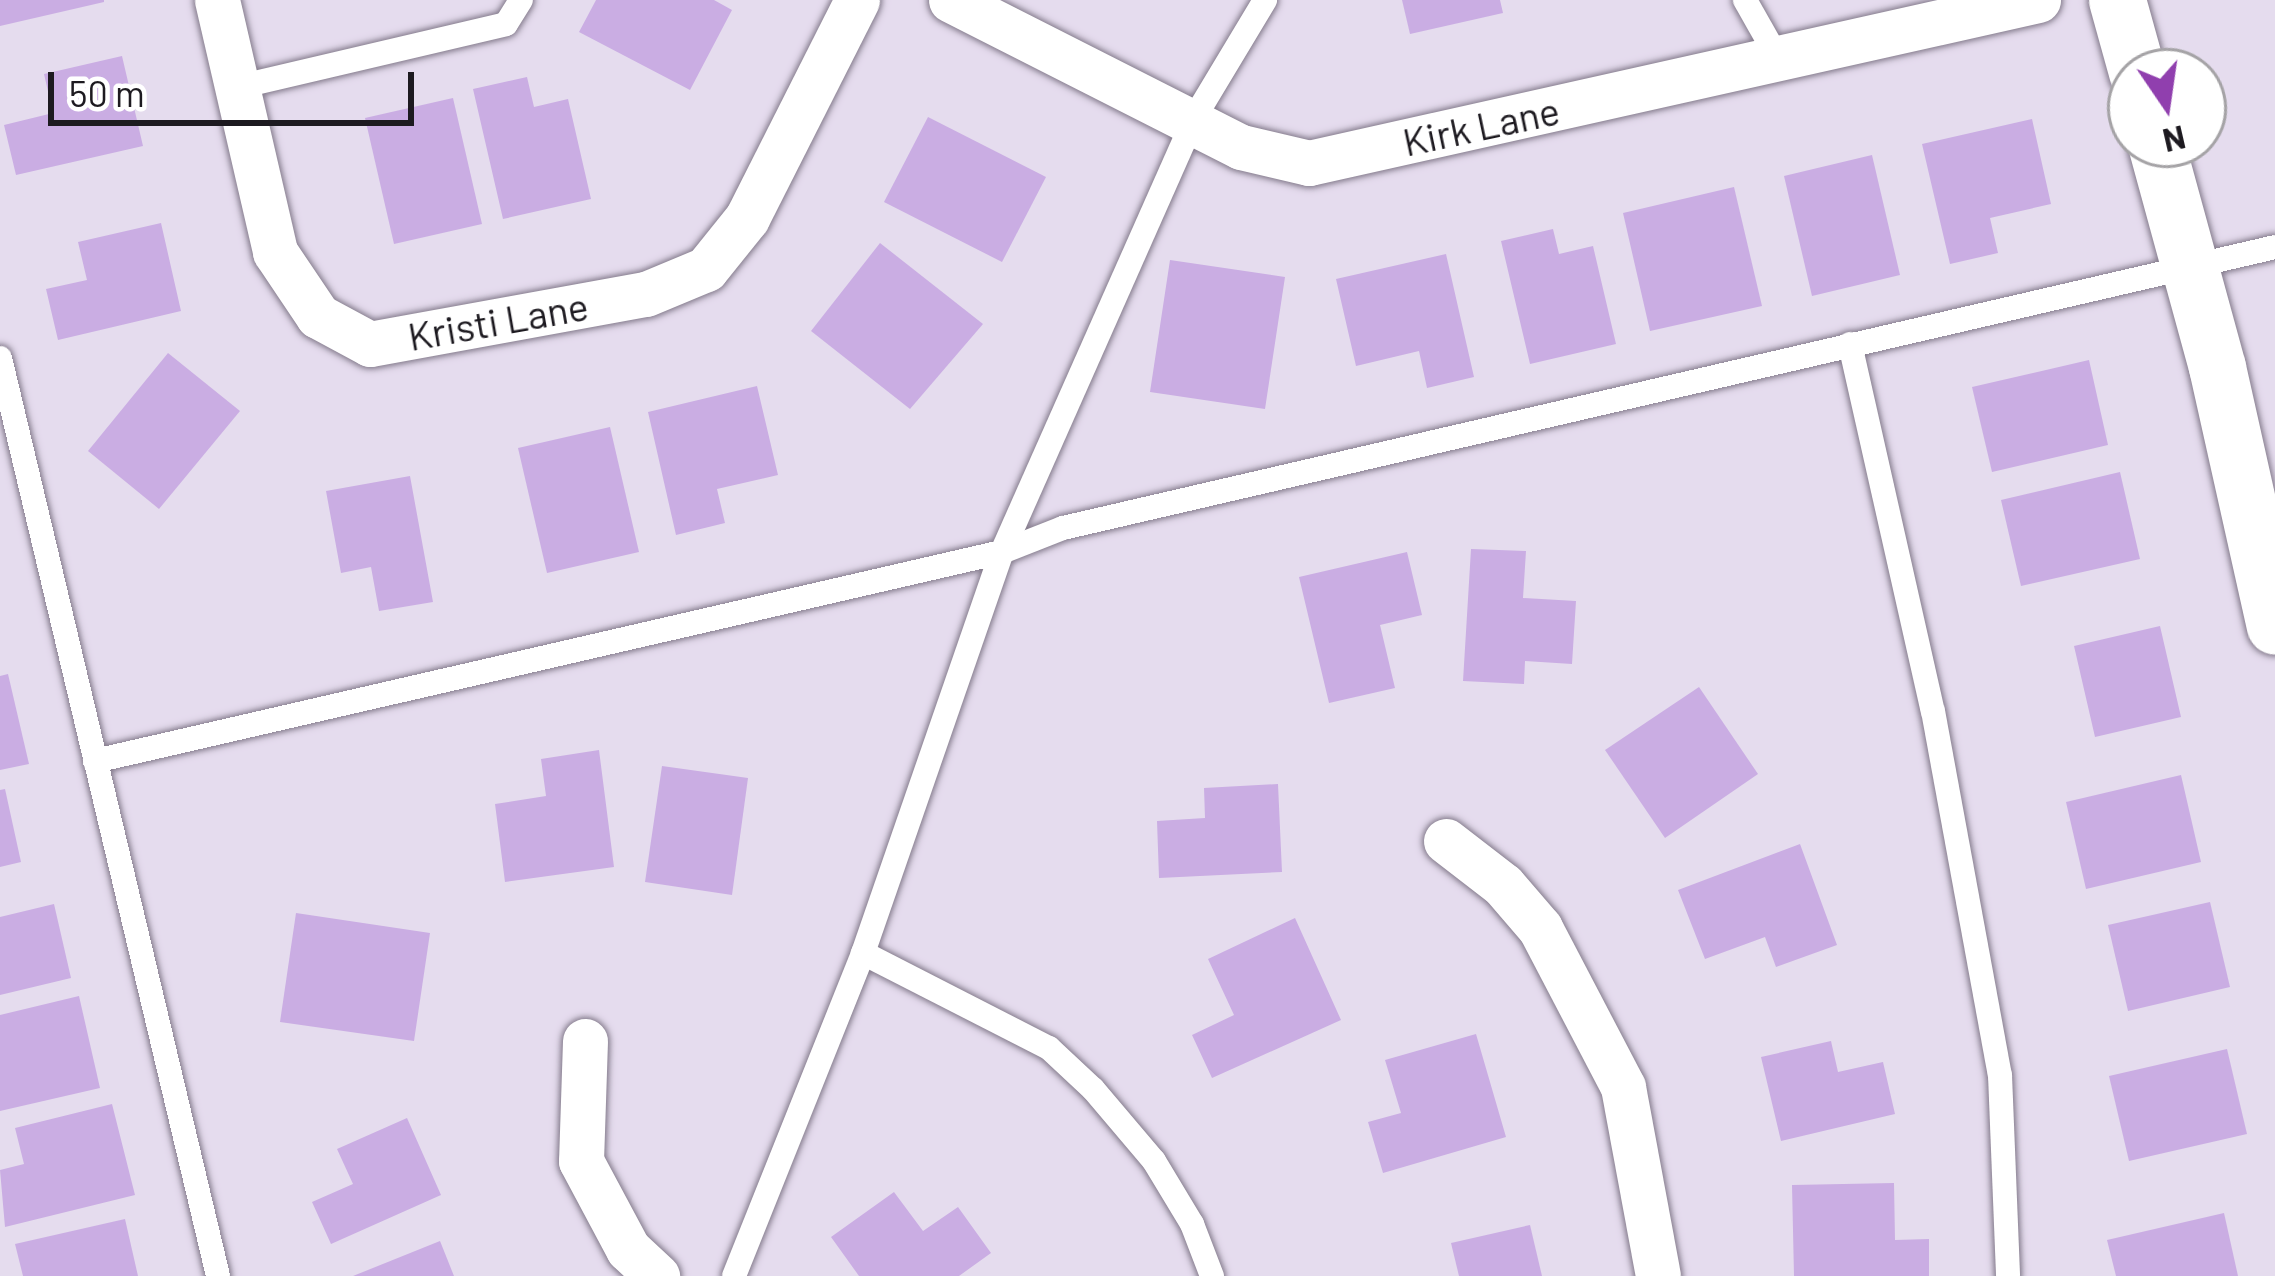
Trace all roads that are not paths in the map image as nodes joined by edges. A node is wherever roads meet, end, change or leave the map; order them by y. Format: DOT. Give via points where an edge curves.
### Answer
graph roads {
  1 [pos="217,0"];
  2 [pos="521,0"];
  3 [pos="856,0"];
  4 [pos="951,0"];
  5 [pos="1265,0"];
  6 [pos="1745,0"];
  7 [pos="2038,0"];
  8 [pos="2117,0"];
  9 [pos="2130,48"];
  10 [pos="1779,60"];
  11 [pos="238,87"];
  12 [pos="1192,120"];
  13 [pos="2163,168"];
  14 [pos="2275,247"];
  15 [pos="2190,267"];
  16 [pos="1850,344"];
  17 [pos="0,358"];
  18 [pos="1002,552"];
  19 [pos="2272,595"];
  20 [pos="95,761"];
  21 [pos="1446,841"];
  22 [pos="863,953"];
  23 [pos="585,1041"];
  24 [pos="218,1276"];
  25 [pos="657,1276"];
  26 [pos="734,1276"];
  27 [pos="1212,1276"];
  28 [pos="1658,1276"];
  29 [pos="2008,1276"];
  1 -- 11 [label="street, Kristi Lane"];
  2 -- 11 [label="lane" via="506,24"];
  3 -- 11 [label="street, Kristi Lane" via="747,218 706,269 646,294 370,344 318,316 275,252"];
  4 -- 12 [label="street, Kirk Lane"];
  5 -- 12 [label="lane"];
  6 -- 10 [label="lane"];
  7 -- 10 [label="street, Kirk Lane"];
  8 -- 9 [label="street"];
  10 -- 12 [label="street, Kirk Lane" via="1309,163 1241,147"];
  12 -- 18 [label="lane"];
  13 -- 15 [label="street"];
  14 -- 15 [label="lane"];
  15 -- 16 [label="lane"];
  15 -- 19 [label="street"];
  16 -- 18 [label="lane" via="1063,528"];
  16 -- 29 [label="lane" via="1933,712 2000,1075"];
  17 -- 20 [label="lane"];
  18 -- 20 [label="lane"];
  18 -- 22 [label="lane"];
  20 -- 24 [label="lane"];
  21 -- 28 [label="street" via="1503,885 1540,928 1623,1087"];
  22 -- 26 [label="lane"];
  22 -- 27 [label="lane" via="1048,1048 1078,1075 1154,1161"];
  23 -- 25 [label="street" via="581,1161 628,1249"];
}
